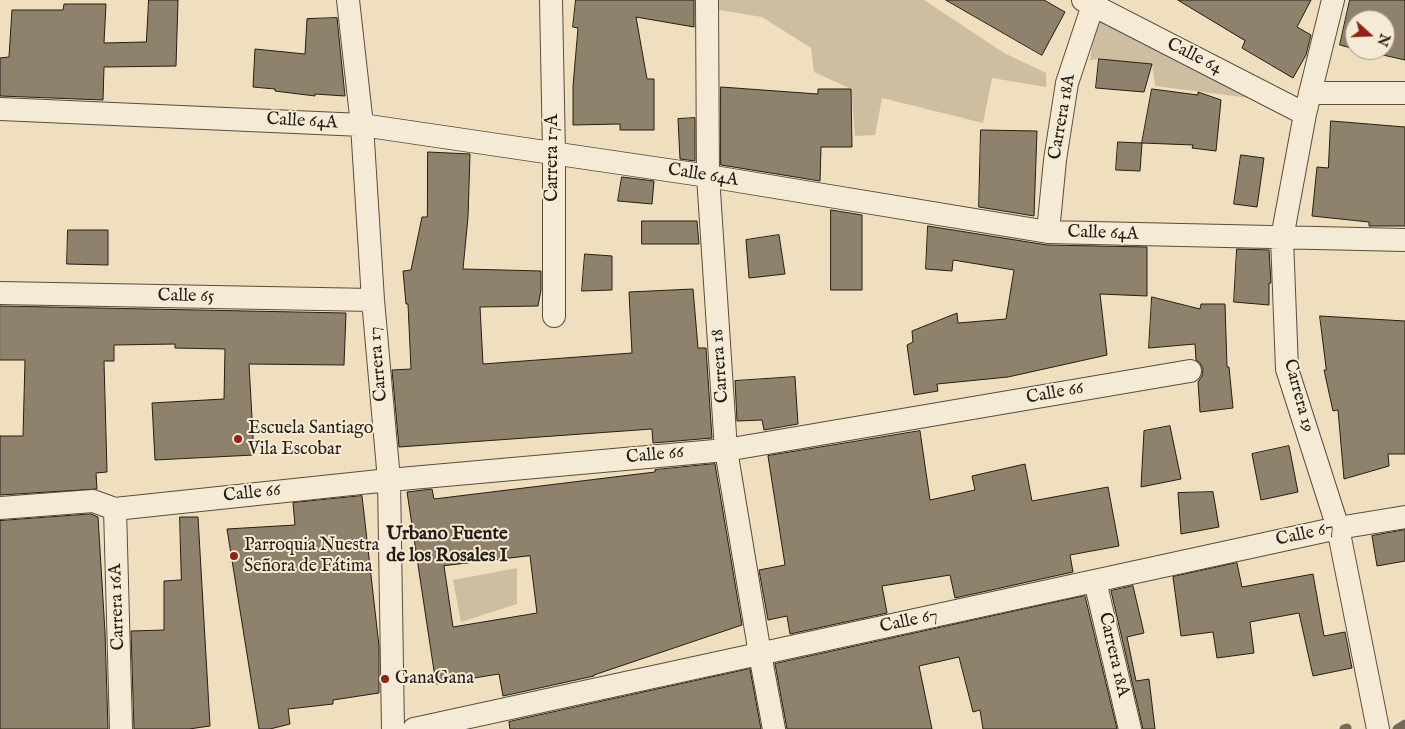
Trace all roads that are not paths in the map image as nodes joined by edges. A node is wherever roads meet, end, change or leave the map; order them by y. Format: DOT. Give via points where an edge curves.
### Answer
graph roads {
  1 [pos="348,0"];
  2 [pos="551,0"];
  3 [pos="707,0"];
  4 [pos="1333,0"];
  5 [pos="1088,3"];
  6 [pos="1405,93"];
  7 [pos="1308,104"];
  8 [pos="0,109"];
  9 [pos="362,125"];
  10 [pos="554,153"];
  11 [pos="708,176"];
  12 [pos="1048,232"];
  13 [pos="1282,238"];
  14 [pos="1405,240"];
  15 [pos="0,293"];
  16 [pos="373,300"];
  17 [pos="554,316"];
  18 [pos="1190,371"];
  19 [pos="726,450"];
  20 [pos="389,480"];
  21 [pos="0,508"];
  22 [pos="115,508"];
  23 [pos="1405,517"];
  24 [pos="1338,528"];
  25 [pos="1095,581"];
  26 [pos="760,654"];
  27 [pos="121,729"];
  28 [pos="393,729"];
  29 [pos="414,729"];
  30 [pos="774,729"];
  31 [pos="1130,729"];
  32 [pos="1378,729"];
  1 -- 9 [label="street, Carrera 17"];
  2 -- 10 [label="street, Carrera 17A"];
  3 -- 11 [label="street, Carrera 18"];
  4 -- 7 [label="street, Carrera 19"];
  5 -- 7 [label="street, Calle 64"];
  5 -- 12 [label="street, Carrera 18A" via="1067,83"];
  6 -- 7 [label="street, Calle 64"];
  7 -- 13 [label="street, Carrera 19"];
  8 -- 9 [label="street, Calle 64A"];
  9 -- 10 [label="street, Calle 64A"];
  9 -- 16 [label="street, Carrera 17"];
  10 -- 11 [label="street, Calle 64A"];
  10 -- 17 [label="street, Carrera 17A"];
  11 -- 12 [label="street, Calle 64A"];
  11 -- 19 [label="street, Carrera 18"];
  12 -- 13 [label="street, Calle 64A"];
  13 -- 14 [label="street, Calle 64A"];
  13 -- 24 [label="street, Carrera 19" via="1287,369"];
  15 -- 16 [label="street, Calle 65"];
  16 -- 20 [label="street, Carrera 17"];
  18 -- 19 [label="street, Calle 66"];
  19 -- 20 [label="street, Calle 66"];
  19 -- 26 [label="street, Carrera 18"];
  20 -- 22 [label="street, Calle 66"];
  20 -- 28 [label="street, Carrera 17"];
  21 -- 22 [label="street" via="93,501"];
  22 -- 27 [label="street, Carrera 16A"];
  23 -- 24 [label="street, Calle 67"];
  24 -- 25 [label="street, Calle 67"];
  24 -- 32 [label="street, Carrera 19"];
  25 -- 26 [label="street, Calle 67"];
  25 -- 31 [label="street, Carrera 18A"];
  26 -- 29 [label="street, Calle 67"];
  26 -- 30 [label="street, Carrera 18"];
}
